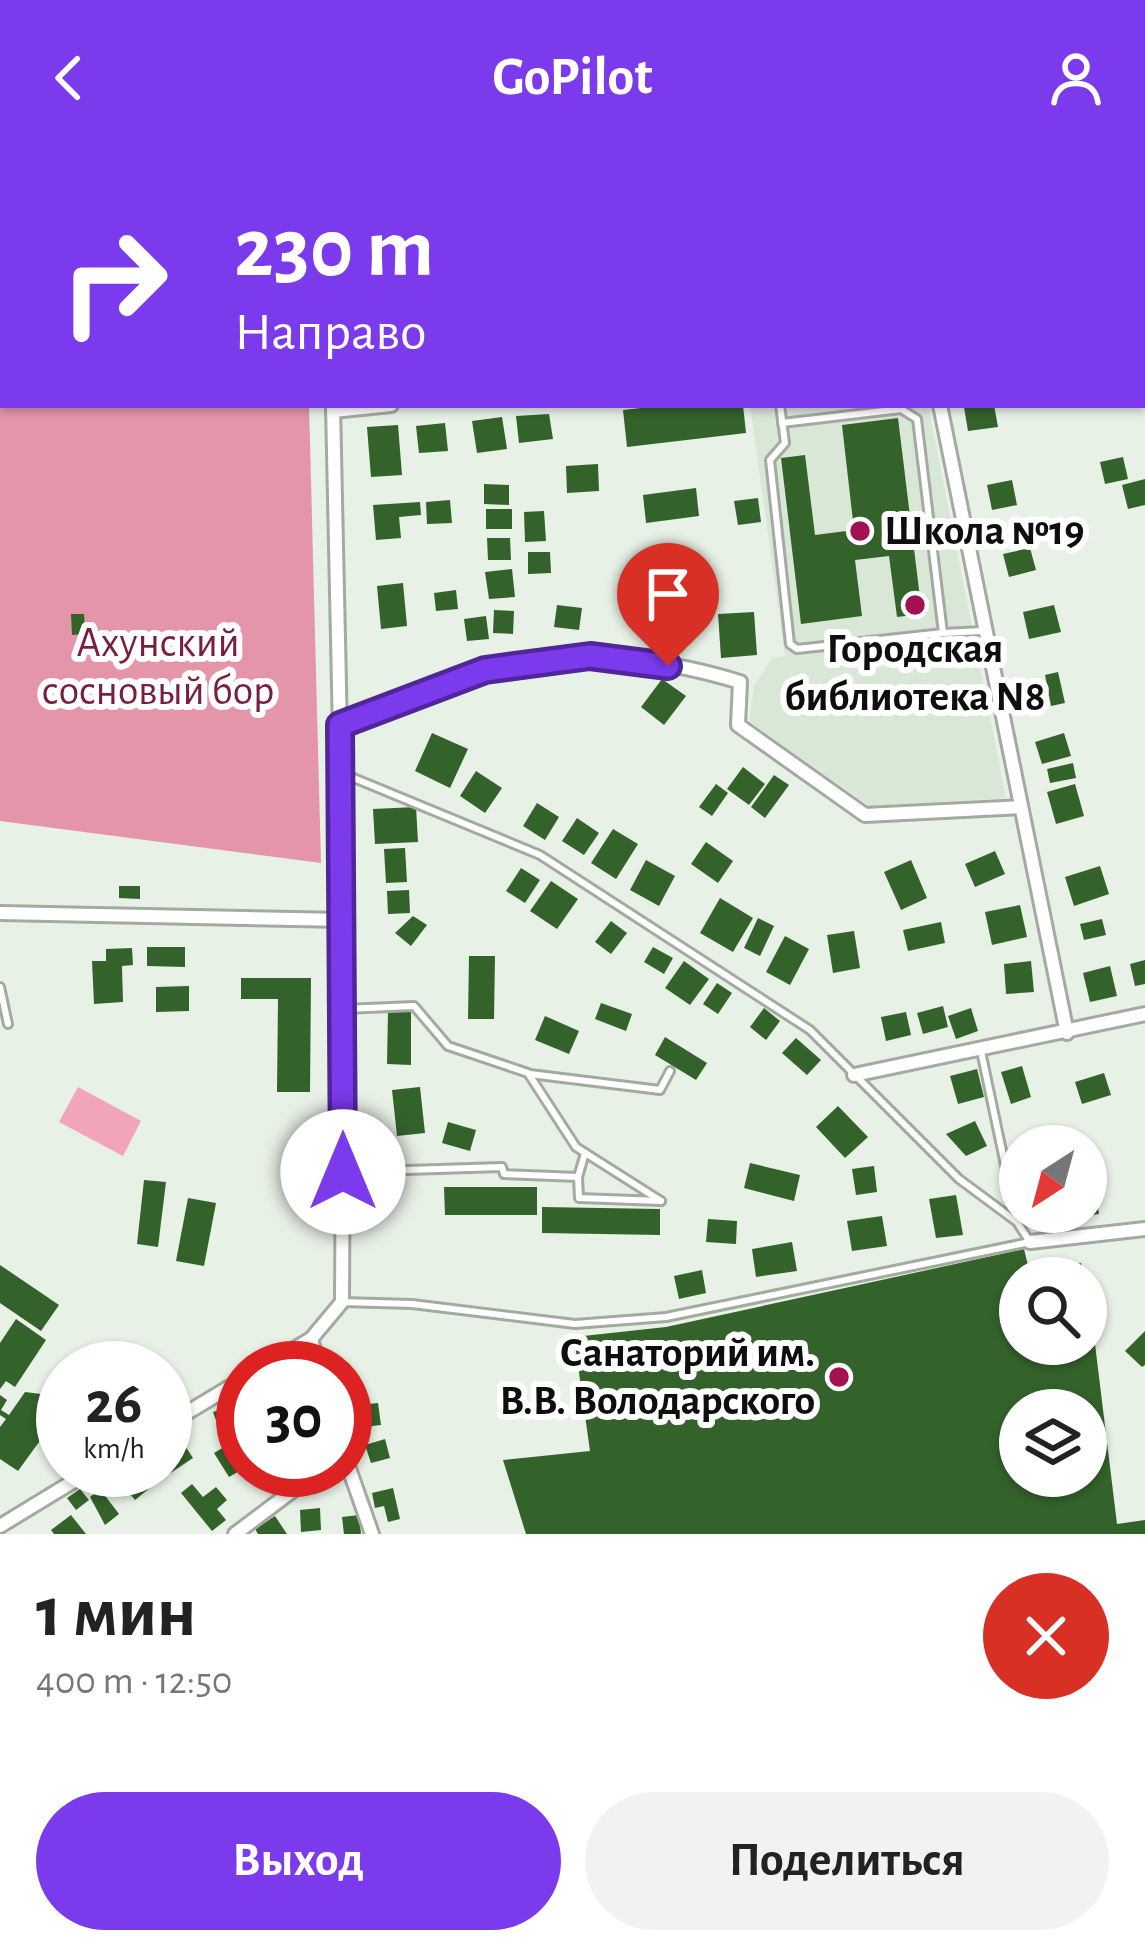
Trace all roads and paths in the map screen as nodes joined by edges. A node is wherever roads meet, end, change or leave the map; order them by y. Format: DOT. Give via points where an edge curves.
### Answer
graph roads {
  1 [pos="333,408"];
  2 [pos="780,408"];
  3 [pos="941,408"];
  4 [pos="782,423"];
  5 [pos="986,631"];
  6 [pos="943,633"];
  7 [pos="340,725"];
  8 [pos="340,772"];
  9 [pos="1021,806"];
  10 [pos="0,913"];
  11 [pos="344,920"];
  12 [pos="0,987"];
  13 [pos="344,1009"];
  14 [pos="1145,1014"];
  15 [pos="8,1024"];
  16 [pos="1066,1033"];
  17 [pos="981,1051"];
  18 [pos="670,1072"];
  19 [pos="528,1073"];
  20 [pos="854,1075"];
  21 [pos="999,1136"];
  22 [pos="585,1153"];
  23 [pos="343,1172"];
  24 [pos="578,1177"];
  25 [pos="999,1209"];
  26 [pos="1145,1229"];
  27 [pos="1024,1233"];
  28 [pos="1030,1242"];
  29 [pos="342,1302"];
  30 [pos="310,1339"];
  31 [pos="307,1341"];
  32 [pos="48,1497"];
  33 [pos="284,1497"];
  34 [pos="359,1497"];
  35 [pos="4,1524"];
  36 [pos="21,1534"];
  37 [pos="235,1534"];
  38 [pos="372,1534"];
  1 -- 7 [label="street"];
  2 -- 4 [label="lane"];
  3 -- 5 [label="street"];
  4 -- 6 [label="lane" via="902,409 917,419"];
  4 -- 6 [label="lane" via="785,443 770,460 790,644"];
  5 -- 6 [label="lane"];
  5 -- 9 [label="street"];
  7 -- 8 [label="street"];
  7 -- 9 [label="street" via="485,670 590,656 740,682 738,725 866,815"];
  8 -- 11 [label="street"];
  8 -- 20 [label="lane" via="540,855 809,1030"];
  9 -- 16 [label="street"];
  10 -- 11 [label="street"];
  11 -- 13 [label="street"];
  12 -- 15 [label="lane"];
  13 -- 19 [label="lane" via="413,1006 448,1046"];
  13 -- 23 [label="street"];
  14 -- 16 [label="street"];
  16 -- 17 [label="street"];
  17 -- 20 [label="street"];
  17 -- 21 [label="lane"];
  18 -- 19 [label="lane" via="660,1090"];
  19 -- 22 [label="lane"];
  20 -- 25 [label="lane"];
  22 -- 24 [label="lane"];
  22 -- 24 [label="lane" via="661,1201 579,1198"];
  23 -- 24 [label="lane" via="502,1167 504,1174"];
  23 -- 29 [label="street"];
  26 -- 28 [label="street"];
  27 -- 28 [label="lane"];
  28 -- 29 [label="lane" via="666,1317 575,1324"];
  29 -- 30 [label="street"];
  30 -- 31 [label="street"];
  32 -- 35 [label="street"];
  33 -- 37 [label="street"];
  34 -- 38 [label="street"];
  35 -- 36 [label="street"];
}
